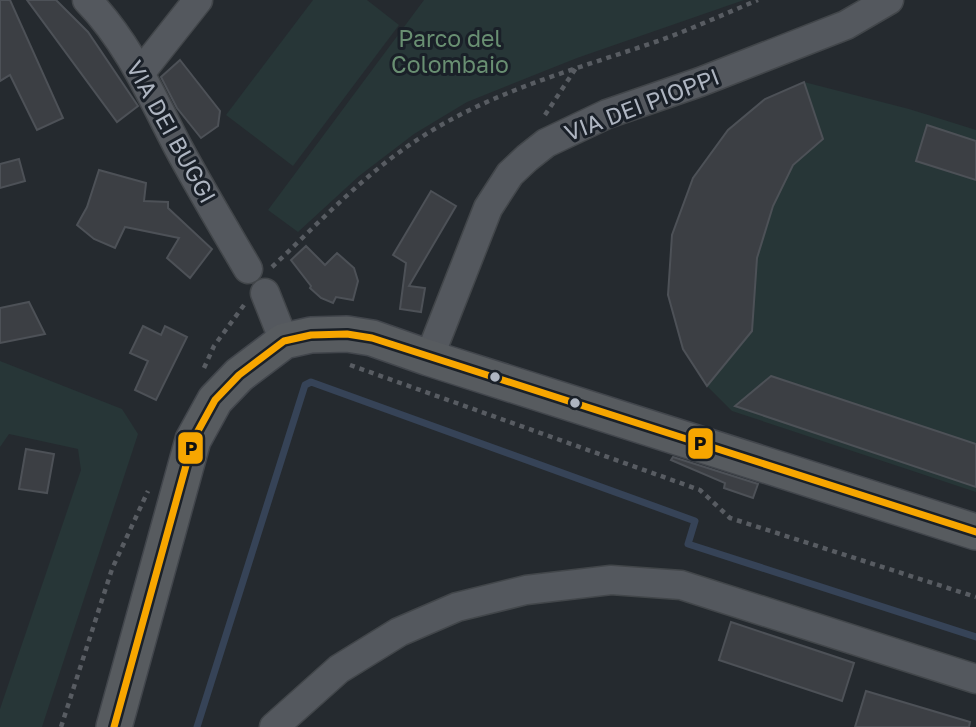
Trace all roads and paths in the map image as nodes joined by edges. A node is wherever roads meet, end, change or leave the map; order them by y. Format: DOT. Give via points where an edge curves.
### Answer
graph roads {
  1 [pos="88,0"];
  2 [pos="198,0"];
  3 [pos="758,0"];
  4 [pos="889,0"];
  5 [pos="576,68"];
  6 [pos="141,72"];
  7 [pos="537,150"];
  8 [pos="258,283"];
  9 [pos="284,341"];
  10 [pos="429,358"];
  11 [pos="349,364"];
  12 [pos="203,371"];
  13 [pos="152,482"];
  14 [pos="976,532"];
  15 [pos="976,597"];
  16 [pos="976,679"];
  17 [pos="61,727"];
  18 [pos="114,727"];
  19 [pos="274,727"];
  1 -- 6 [label="street, VIA DEI BUGGI"];
  2 -- 6 [label="street"];
  3 -- 5 [label="path"];
  4 -- 7 [label="street, VIA DEI PIOPPI" via="846,25 607,114"];
  5 -- 7 [label="path" via="543,119"];
  5 -- 8 [label="path" via="532,82 419,138 358,186"];
  6 -- 8 [label="street, VIA DEI BUGGI" via="190,170"];
  7 -- 10 [label="street, VIA DEI PIOPPI" via="510,174 488,208"];
  8 -- 9 [label="street, VIA DEI BUGGI"];
  8 -- 12 [label="path" via="214,346"];
  9 -- 10 [label="main road" via="347,334"];
  9 -- 18 [label="main road" via="215,400 193,440"];
  10 -- 14 [label="main road"];
  11 -- 15 [label="path" via="699,490 730,518"];
  13 -- 17 [label="path" via="112,569"];
  16 -- 19 [label="street" via="681,585 611,580 526,590 457,607 399,632 339,669"];
}
